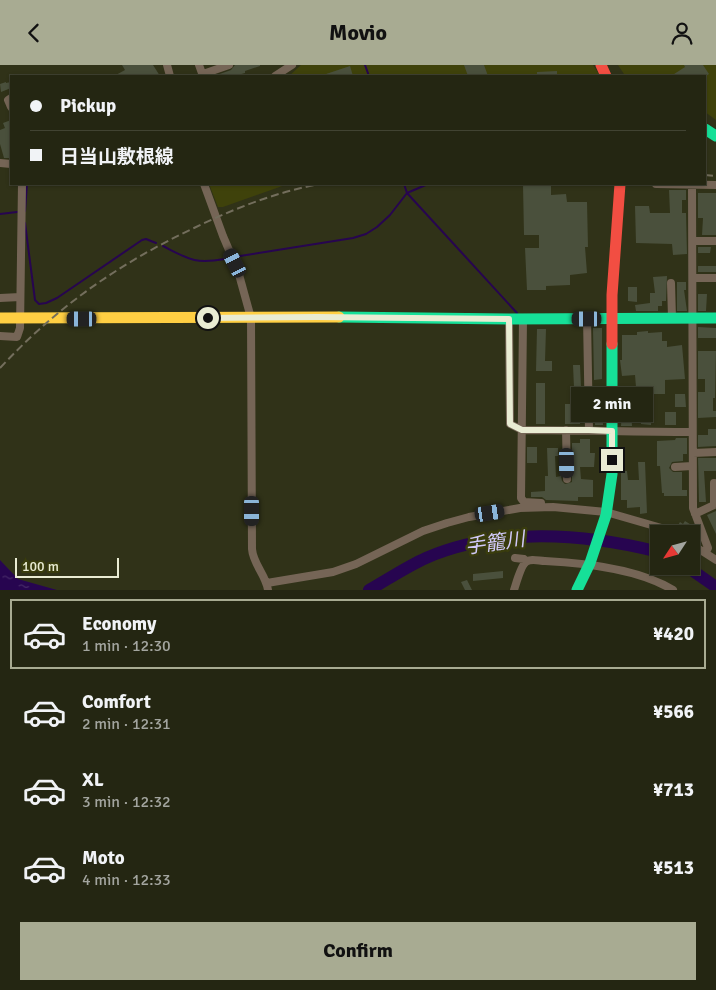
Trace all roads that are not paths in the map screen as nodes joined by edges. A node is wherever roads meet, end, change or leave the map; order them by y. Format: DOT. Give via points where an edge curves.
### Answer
graph roads {
  1 [pos="199,65"];
  2 [pos="229,65"];
  3 [pos="292,65"];
  4 [pos="203,75"];
  5 [pos="277,75"];
  6 [pos="22,185"];
  7 [pos="204,185"];
  8 [pos="620,185"];
  9 [pos="692,185"];
  10 [pos="716,185"];
  11 [pos="693,241"];
  12 [pos="716,241"];
  13 [pos="693,278"];
  14 [pos="716,278"];
  15 [pos="671,283"];
  16 [pos="20,297"];
  17 [pos="0,298"];
  18 [pos="0,318"];
  19 [pos="251,318"];
  20 [pos="672,318"];
  21 [pos="509,319"];
  22 [pos="523,319"];
  23 [pos="587,319"];
  24 [pos="613,319"];
  25 [pos="693,319"];
  26 [pos="716,319"];
  27 [pos="0,336"];
  28 [pos="522,430"];
  29 [pos="566,430"];
  30 [pos="589,430"];
  31 [pos="612,431"];
  32 [pos="692,432"];
  33 [pos="716,452"];
  34 [pos="693,453"];
  35 [pos="692,466"];
  36 [pos="675,467"];
  37 [pos="567,479"];
  38 [pos="714,483"];
  39 [pos="715,504"];
  40 [pos="553,507"];
  41 [pos="606,513"];
  42 [pos="695,514"];
  43 [pos="650,525"];
  44 [pos="700,549"];
  45 [pos="706,552"];
  46 [pos="515,558"];
  47 [pos="716,559"];
  48 [pos="526,561"];
  49 [pos="590,564"];
  50 [pos="267,587"];
  51 [pos="514,590"];
  52 [pos="577,590"];
  53 [pos="673,590"];
  1 -- 4 [label="street"];
  2 -- 4 [label="street"];
  3 -- 5 [label="street"];
  6 -- 16 [label="street"];
  7 -- 19 [label="street" via="238,271"];
  8 -- 24 [label="street"];
  9 -- 10 [label="street"];
  9 -- 11 [label="street"];
  11 -- 12 [label="street"];
  11 -- 13 [label="street"];
  13 -- 14 [label="street"];
  13 -- 25 [label="street"];
  15 -- 20 [label="street"];
  16 -- 17 [label="street"];
  16 -- 27 [label="street" via="17,337"];
  18 -- 19 [label="street"];
  19 -- 21 [label="street"];
  19 -- 50 [label="street" via="253,554"];
  20 -- 24 [label="street"];
  20 -- 25 [label="street"];
  21 -- 22 [label="street"];
  21 -- 28 [label="street" via="510,424"];
  22 -- 23 [label="street"];
  22 -- 28 [label="street"];
  23 -- 24 [label="street"];
  23 -- 30 [label="street"];
  24 -- 31 [label="street"];
  25 -- 26 [label="street"];
  25 -- 32 [label="street"];
  28 -- 29 [label="street"];
  28 -- 40 [label="street" via="521,498 524,502 551,503"];
  29 -- 30 [label="street"];
  29 -- 37 [label="street"];
  30 -- 31 [label="street"];
  31 -- 32 [label="street"];
  31 -- 41 [label="street" via="612,474"];
  32 -- 34 [label="street"];
  33 -- 34 [label="street"];
  34 -- 35 [label="street"];
  35 -- 36 [label="street"];
  35 -- 42 [label="street"];
  38 -- 39 [label="street"];
  39 -- 42 [label="street"];
  40 -- 41 [label="street"];
  40 -- 50 [label="street" via="520,508 469,517 423,531 356,564"];
  41 -- 43 [label="street"];
  41 -- 49 [label="street"];
  42 -- 45 [label="street" via="708,548"];
  44 -- 45 [label="street"];
  45 -- 47 [label="street"];
  46 -- 48 [label="street"];
  48 -- 49 [label="street"];
  48 -- 51 [label="street"];
  49 -- 52 [label="street"];
  49 -- 53 [label="street" via="656,582"];
}
